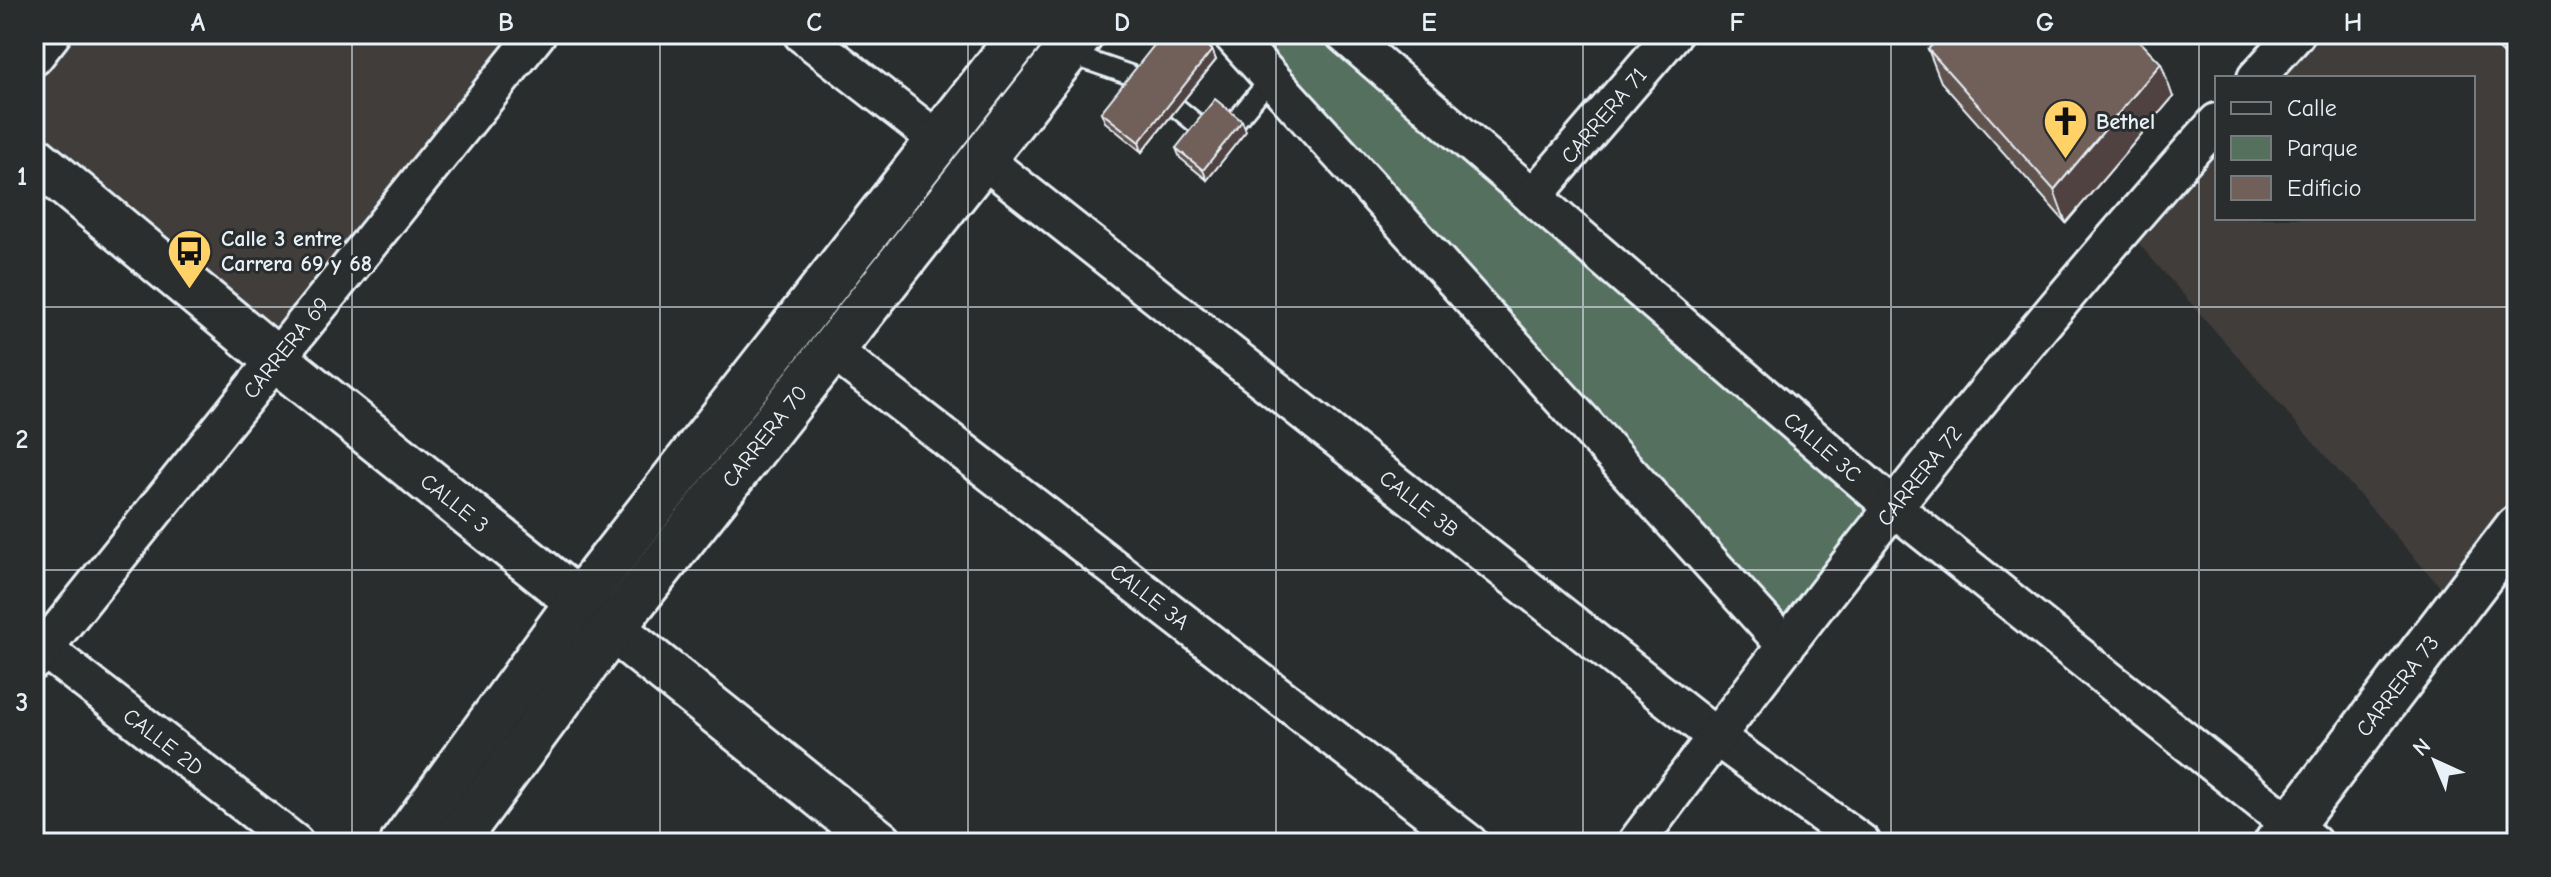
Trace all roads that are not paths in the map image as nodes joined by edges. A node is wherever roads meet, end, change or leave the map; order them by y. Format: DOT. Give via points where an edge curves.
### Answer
graph roads {
  1 [pos="52,34"];
  2 [pos="537,34"];
  3 [pos="802,34"];
  4 [pos="1022,34"];
  5 [pos="1231,34"];
  6 [pos="1344,34"];
  7 [pos="1673,34"];
  8 [pos="2296,34"];
  9 [pos="2511,34"];
  10 [pos="2517,40"];
  11 [pos="1073,44"];
  12 [pos="34,57"];
  13 [pos="2258,76"];
  14 [pos="1139,78"];
  15 [pos="1271,78"];
  16 [pos="1177,108"];
  17 [pos="1235,122"];
  18 [pos="2215,124"];
  19 [pos="1203,129"];
  20 [pos="939,141"];
  21 [pos="34,158"];
  22 [pos="983,159"];
  23 [pos="1533,197"];
  24 [pos="832,350"];
  25 [pos="277,360"];
  26 [pos="1894,508"];
  27 [pos="2517,528"];
  28 [pos="578,602"];
  29 [pos="612,629"];
  30 [pos="1786,646"];
  31 [pos="37,651"];
  32 [pos="1716,737"];
  33 [pos="858,836"];
  34 [pos="2294,837"];
  35 [pos="295,843"];
  36 [pos="403,843"];
  37 [pos="454,843"];
  38 [pos="1469,843"];
  39 [pos="1636,843"];
  40 [pos="1862,843"];
  1 -- 12 [label="street"];
  2 -- 25 [label="street, CARRERA 69"];
  3 -- 20 [label="street"];
  4 -- 20 [label="street, CARRERA 70"];
  5 -- 15 [label="street"];
  6 -- 23 [label="street, CALLE 3C"];
  7 -- 23 [label="street, CARRERA 71"];
  8 -- 13 [label="street"];
  9 -- 10 [label="street"];
  11 -- 14 [label="lane"];
  11 -- 22 [label="street, CARRERA 70"];
  15 -- 17 [label="lane"];
  15 -- 30 [label="street"];
  16 -- 19 [label="lane"];
  18 -- 26 [label="street, CARRERA 72" via="2123,226"];
  20 -- 28 [label="street, CARRERA 70"];
  21 -- 25 [label="street, CALLE 3"];
  22 -- 24 [label="street, CARRERA 70"];
  22 -- 32 [label="street, CALLE 3B"];
  23 -- 26 [label="street, CALLE 3C"];
  24 -- 29 [label="street, CARRERA 70"];
  24 -- 38 [label="street, CALLE 3A"];
  25 -- 28 [label="street, CALLE 3"];
  25 -- 31 [label="street, CARRERA 69"];
  26 -- 30 [label="street, CARRERA 72"];
  26 -- 34 [label="street, CALLE 3C"];
  27 -- 34 [label="street, CARRERA 73"];
  28 -- 29 [label="street, CALLE 3"];
  28 -- 36 [label="street, CARRERA 70"];
  29 -- 33 [label="street, CALLE 3"];
  29 -- 37 [label="street, CARRERA 70"];
  30 -- 32 [label="street, CARRERA 72"];
  31 -- 35 [label="street, CALLE 2D"];
  32 -- 39 [label="street, CARRERA 72"];
  32 -- 40 [label="street, CALLE 3B"];
}
